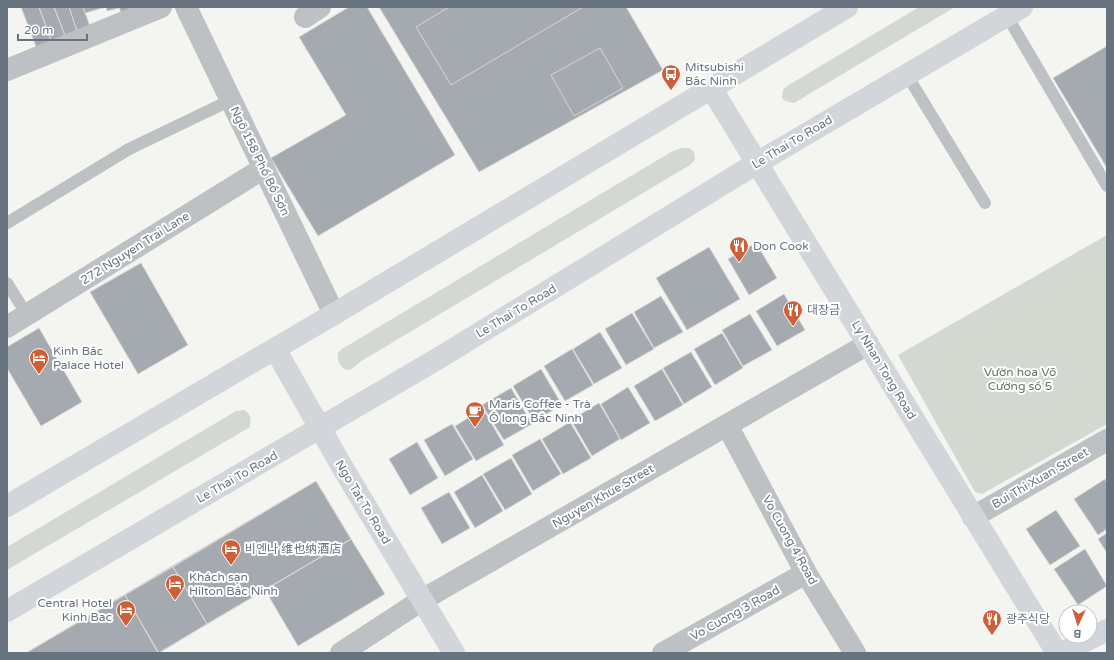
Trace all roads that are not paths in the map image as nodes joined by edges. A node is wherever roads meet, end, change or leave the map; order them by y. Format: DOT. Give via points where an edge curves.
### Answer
graph roads {
  1 [pos="161,7"];
  2 [pos="186,7"];
  3 [pos="847,7"];
  4 [pos="1014,11"];
  5 [pos="7,70"];
  6 [pos="907,74"];
  7 [pos="711,88"];
  8 [pos="231,100"];
  9 [pos="757,163"];
  10 [pos="264,168"];
  11 [pos="1107,186"];
  12 [pos="985,204"];
  13 [pos="7,223"];
  14 [pos="7,283"];
  15 [pos="334,314"];
  16 [pos="27,315"];
  17 [pos="7,328"];
  18 [pos="868,344"];
  19 [pos="274,349"];
  20 [pos="727,426"];
  21 [pos="320,428"];
  22 [pos="1107,440"];
  23 [pos="7,506"];
  24 [pos="974,517"];
  25 [pos="806,572"];
  26 [pos="422,600"];
  27 [pos="7,611"];
  28 [pos="1107,630"];
  29 [pos="341,653"];
  30 [pos="454,653"];
  31 [pos="663,653"];
  32 [pos="855,653"];
  33 [pos="1057,653"];
  34 [pos="1062,653"];
  1 -- 5 [label="street"];
  2 -- 8 [label="street, Ngõ 158 Phố Bồ Sơn"];
  3 -- 7 [label="main road"];
  4 -- 6 [label="main road, Le Thai To Road"];
  4 -- 11 [label="lane"];
  6 -- 9 [label="main road, Le Thai To Road"];
  6 -- 12 [label="lane"];
  7 -- 9 [label="main road, Ly Nhan Tong Road"];
  7 -- 15 [label="main road"];
  8 -- 10 [label="street, Ngõ 158 Phố Bồ Sơn"];
  8 -- 13 [label="lane" via="129,149"];
  9 -- 18 [label="main road, Ly Nhan Tong Road"];
  9 -- 21 [label="main road, Le Thai To Road"];
  10 -- 15 [label="street, Ngõ 158 Phố Bồ Sơn"];
  10 -- 16 [label="street, 272 Nguyen Trai Lane"];
  14 -- 16 [label="lane"];
  15 -- 19 [label="main road"];
  16 -- 17 [label="street, 272 Nguyen Trai Lane"];
  18 -- 20 [label="street, Nguyen Khue Street"];
  18 -- 24 [label="main road, Ly Nhan Tong Road"];
  19 -- 21 [label="main road, Ngo Tat To Road"];
  19 -- 23 [label="main road"];
  20 -- 25 [label="street, Vo Cuong 4 Road"];
  20 -- 26 [label="street, Nguyen Khue Street"];
  21 -- 26 [label="main road, Ngo Tat To Road"];
  21 -- 27 [label="main road, Le Thai To Road"];
  22 -- 24 [label="street, Bui Thi Xuan Street"];
  24 -- 33 [label="main road, Ly Nhan Tong Road"];
  25 -- 31 [label="street, Vo Cuong 3 Road"];
  25 -- 32 [label="street, Vo Cuong 4 Road"];
  26 -- 29 [label="street, Nguyen Khue Street"];
  26 -- 30 [label="main road, Ngo Tat To Road"];
  28 -- 34 [label="main road"];
}
